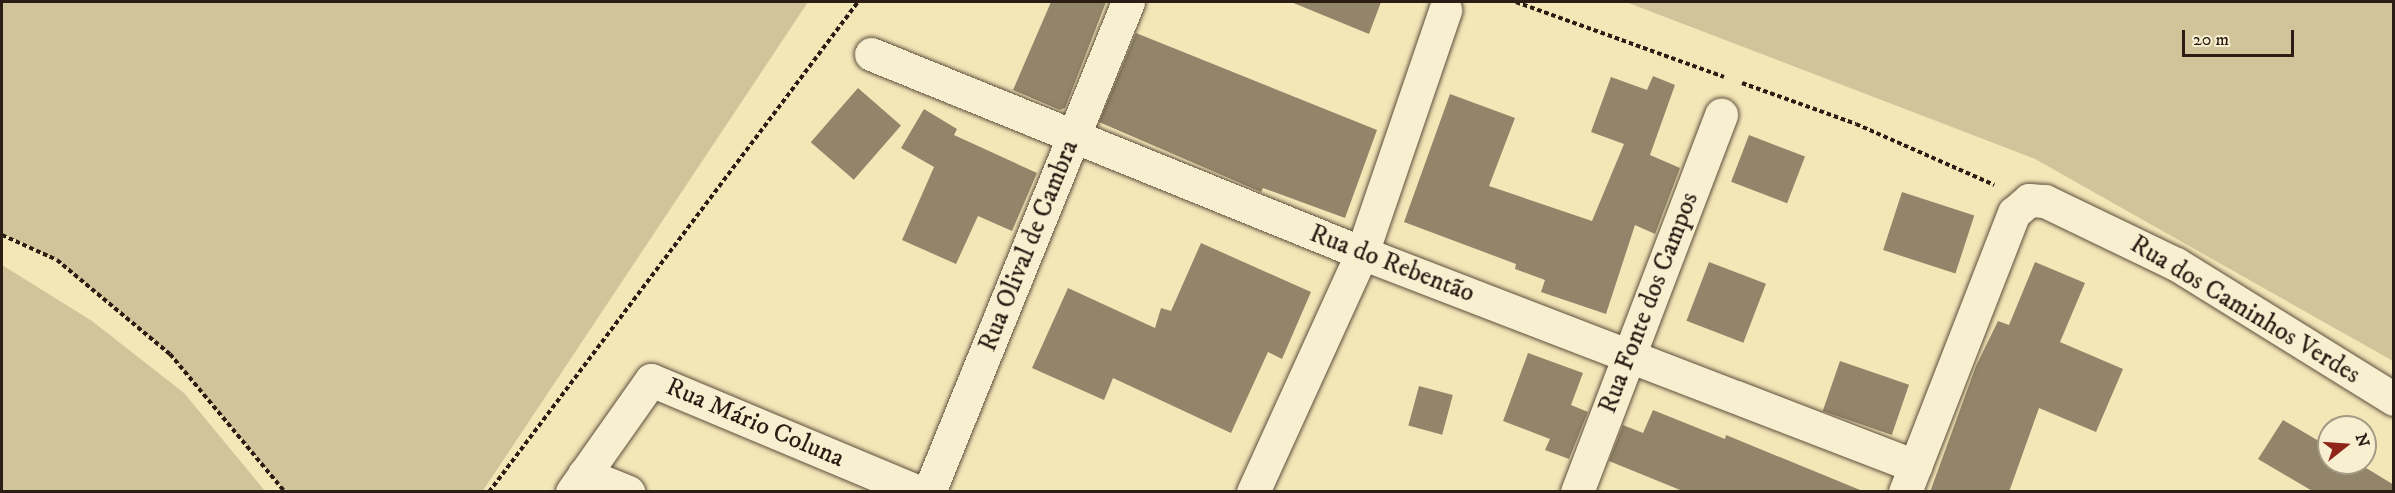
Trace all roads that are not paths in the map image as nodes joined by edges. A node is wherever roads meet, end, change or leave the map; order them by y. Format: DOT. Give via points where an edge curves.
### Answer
graph roads {
  1 [pos="1128,2"];
  2 [pos="1445,10"];
  3 [pos="871,54"];
  4 [pos="1720,114"];
  5 [pos="1073,136"];
  6 [pos="1362,253"];
  7 [pos="1628,356"];
  8 [pos="2394,399"];
  9 [pos="1910,479"];
  10 [pos="578,483"];
  11 [pos="1256,490"];
  12 [pos="628,492"];
  13 [pos="920,492"];
  14 [pos="929,492"];
  15 [pos="1576,492"];
  1 -- 5 [label="street, Rua Olival de Cambra"];
  2 -- 6 [label="street"];
  3 -- 5 [label="street, Rua do Rebentão"];
  4 -- 7 [label="street, Rua Fonte dos Campos"];
  5 -- 6 [label="street, Rua do Rebentão"];
  5 -- 14 [label="street, Rua Olival de Cambra"];
  6 -- 7 [label="street, Rua do Rebentão"];
  6 -- 11 [label="street"];
  7 -- 9 [label="street, Rua do Rebentão"];
  7 -- 15 [label="street, Rua Fonte dos Campos"];
  8 -- 9 [label="street, Rua dos Caminhos Verdes" via="2176,264 2045,201 2029,200 2014,213"];
  10 -- 12 [label="street"];
  10 -- 13 [label="street, Rua Mário Coluna" via="651,380"];
}
